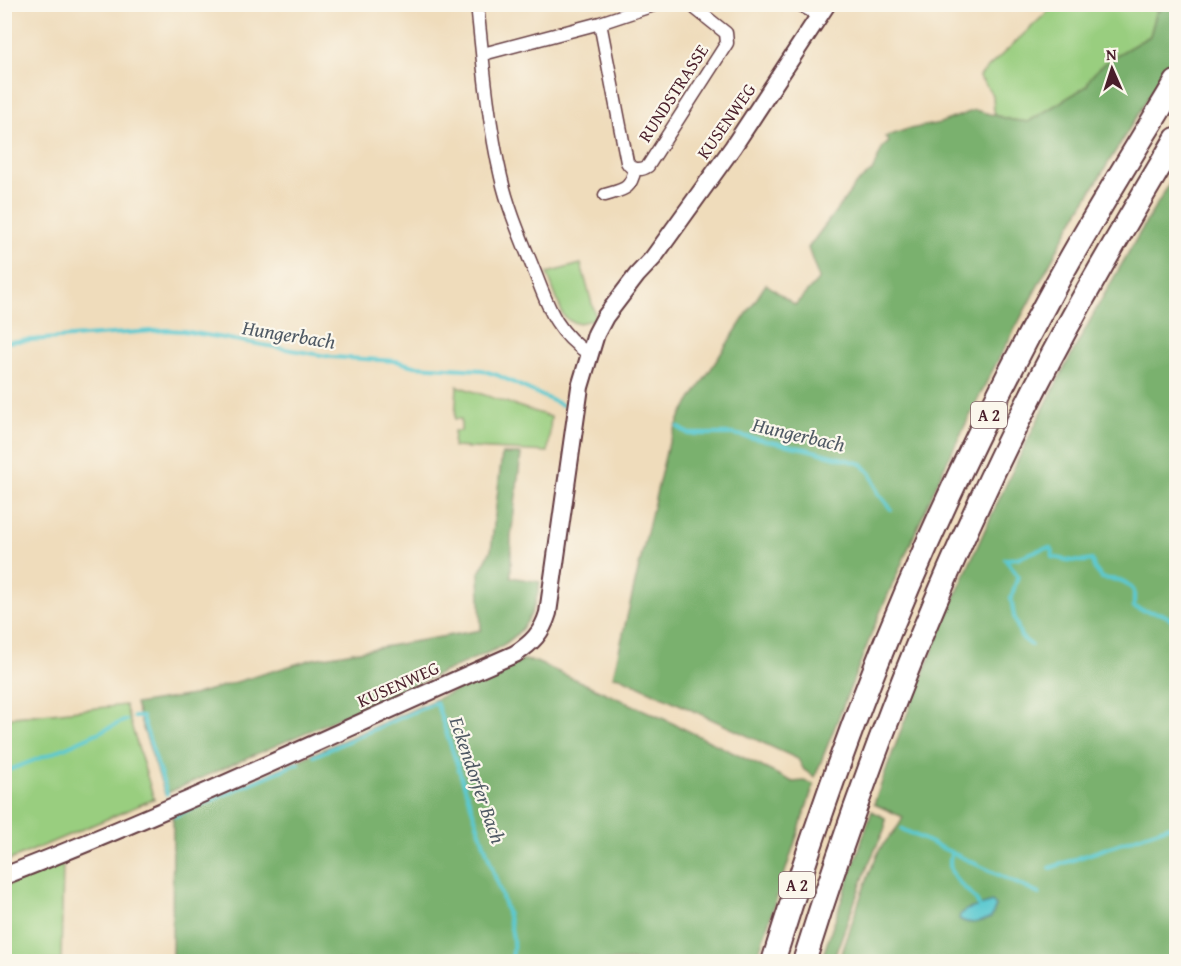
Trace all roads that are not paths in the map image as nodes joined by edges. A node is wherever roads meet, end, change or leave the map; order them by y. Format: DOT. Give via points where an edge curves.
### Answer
graph roads {
  1 [pos="477,4"];
  2 [pos="657,4"];
  3 [pos="693,4"];
  4 [pos="799,4"];
  5 [pos="823,10"];
  6 [pos="600,23"];
  7 [pos="483,54"];
  8 [pos="1176,82"];
  9 [pos="1176,139"];
  10 [pos="635,169"];
  11 [pos="605,195"];
  12 [pos="589,354"];
  13 [pos="4,876"];
  14 [pos="773,962"];
  15 [pos="804,962"];
  1 -- 7 [label="street"];
  2 -- 6 [label="street"];
  3 -- 10 [label="street, RUNDSTRASSE" via="726,33 727,43 648,166"];
  4 -- 5 [label="street"];
  5 -- 12 [label="street, KUSENWEG" via="733,147 653,258 640,286"];
  6 -- 7 [label="street"];
  6 -- 10 [label="street, RUNDSTRASSE" via="626,158"];
  7 -- 12 [label="street" via="497,159 517,225 555,321 568,339"];
  8 -- 14 [label="highway, A 2" via="1060,277 947,502 872,675 822,809"];
  9 -- 15 [label="highway, A 2" via="1090,286 987,488 907,669 850,820"];
  10 -- 11 [label="street, RUNDSTRASSE" via="628,186"];
  12 -- 13 [label="street, KUSENWEG" via="580,387 548,613 531,643 515,654 182,802"];
}
